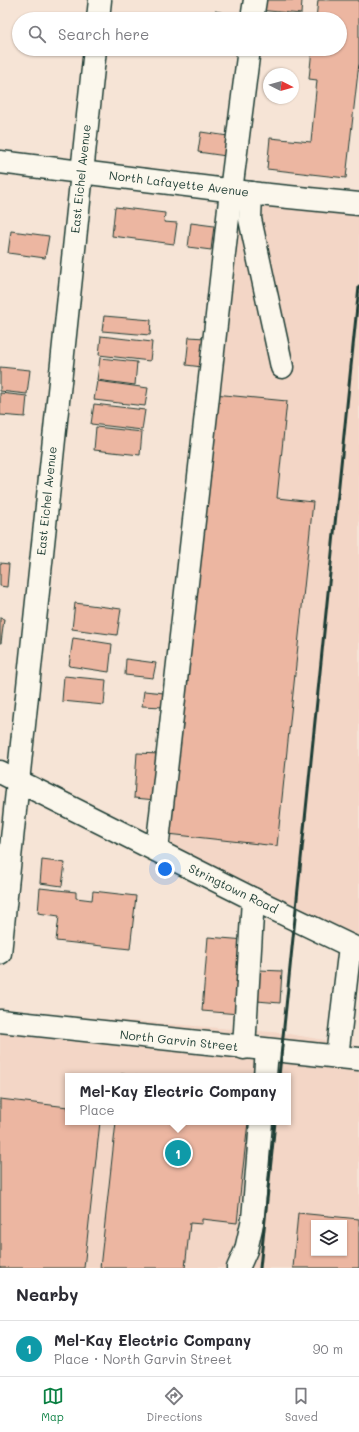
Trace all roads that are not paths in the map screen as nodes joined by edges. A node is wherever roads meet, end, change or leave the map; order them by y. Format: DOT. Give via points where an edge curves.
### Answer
graph roads {
  1 [pos="100,0"];
  2 [pos="255,0"];
  3 [pos="99,12"];
  4 [pos="253,12"];
  5 [pos="94,56"];
  6 [pos="249,56"];
  7 [pos="0,162"];
  8 [pos="82,172"];
  9 [pos="241,192"];
  10 [pos="359,204"];
  11 [pos="282,367"];
  12 [pos="9,776"];
  13 [pos="157,850"];
  14 [pos="4,882"];
  15 [pos="254,899"];
  16 [pos="354,948"];
  17 [pos="0,953"];
  18 [pos="0,1021"];
  19 [pos="244,1048"];
  20 [pos="267,1050"];
  21 [pos="337,1057"];
  22 [pos="359,1059"];
  23 [pos="265,1073"];
  24 [pos="261,1125"];
  25 [pos="238,1268"];
  1 -- 3 [label="street"];
  2 -- 4 [label="street"];
  5 -- 8 [label="street, East Eichel Avenue"];
  6 -- 9 [label="street"];
  7 -- 8 [label="street, North Lafayette Avenue"];
  8 -- 9 [label="street, North Lafayette Avenue"];
  8 -- 12 [label="street, East Eichel Avenue"];
  9 -- 10 [label="street, North Lafayette Avenue"];
  9 -- 11 [label="street" via="250,220"];
  9 -- 13 [label="street"];
  12 -- 13 [label="street, Stringtown Road"];
  12 -- 14 [label="street, East Eichel Avenue"];
  13 -- 15 [label="street, Stringtown Road"];
  14 -- 17 [label="street, East Eichel Avenue"];
  15 -- 16 [label="street, Stringtown Road"];
  15 -- 19 [label="street"];
  16 -- 21 [label="street"];
  18 -- 19 [label="street, North Garvin Street"];
  19 -- 20 [label="street, North Garvin Street"];
  20 -- 21 [label="street, North Garvin Street"];
  20 -- 23 [label="street"];
  21 -- 22 [label="street, North Garvin Street"];
  24 -- 25 [label="street" via="253,1219 246,1250"];
}
